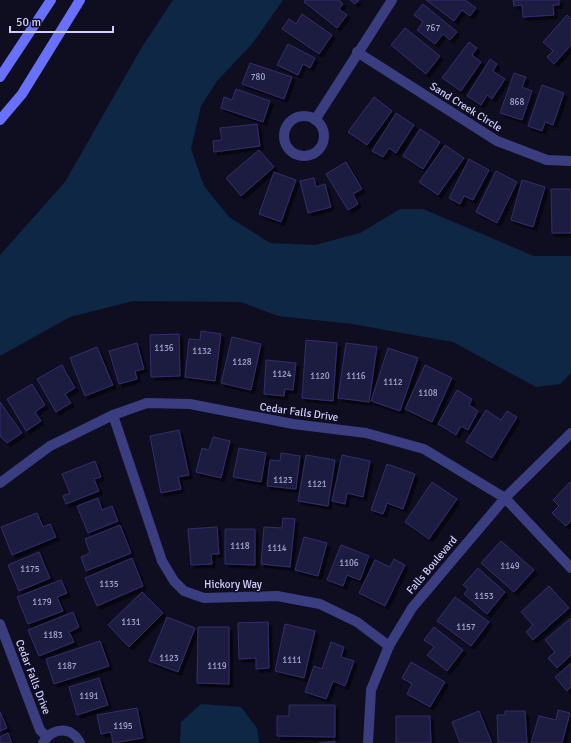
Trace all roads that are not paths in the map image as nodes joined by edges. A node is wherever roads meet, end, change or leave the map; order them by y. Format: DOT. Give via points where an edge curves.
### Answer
graph roads {
  1 [pos="51,0"];
  2 [pos="80,0"];
  3 [pos="392,0"];
  4 [pos="357,52"];
  5 [pos="0,77"];
  6 [pos="0,120"];
  7 [pos="315,120"];
  8 [pos="571,161"];
  9 [pos="113,415"];
  10 [pos="571,433"];
  11 [pos="0,483"];
  12 [pos="505,498"];
  13 [pos="571,568"];
  14 [pos="0,624"];
  15 [pos="389,646"];
  16 [pos="45,740"];
  17 [pos="80,743"];
  18 [pos="368,743"];
  1 -- 5 [label="main road"];
  2 -- 6 [label="main road" via="22,94"];
  3 -- 4 [label="street"];
  4 -- 7 [label="street"];
  4 -- 8 [label="street, Sand Creek Circle" via="497,141 546,160"];
  9 -- 11 [label="street, Cedar Falls Drive" via="50,446"];
  9 -- 12 [label="street, Cedar Falls Drive" via="146,404 190,404 293,424 366,432 424,449"];
  9 -- 15 [label="street, Hickory Way" via="162,561 174,581 184,591 204,598 277,596 320,604 357,622"];
  10 -- 12 [label="street, Falls Boulevard"];
  12 -- 13 [label="street, Cedar Falls Drive"];
  12 -- 15 [label="street, Falls Boulevard" via="412,608"];
  14 -- 16 [label="street, Cedar Falls Drive"];
  15 -- 18 [label="street, Falls Boulevard" via="371,690"];
  16 -- 17 [label="street, Cedar Falls Drive" via="56,730 62,730 74,734"];
}
